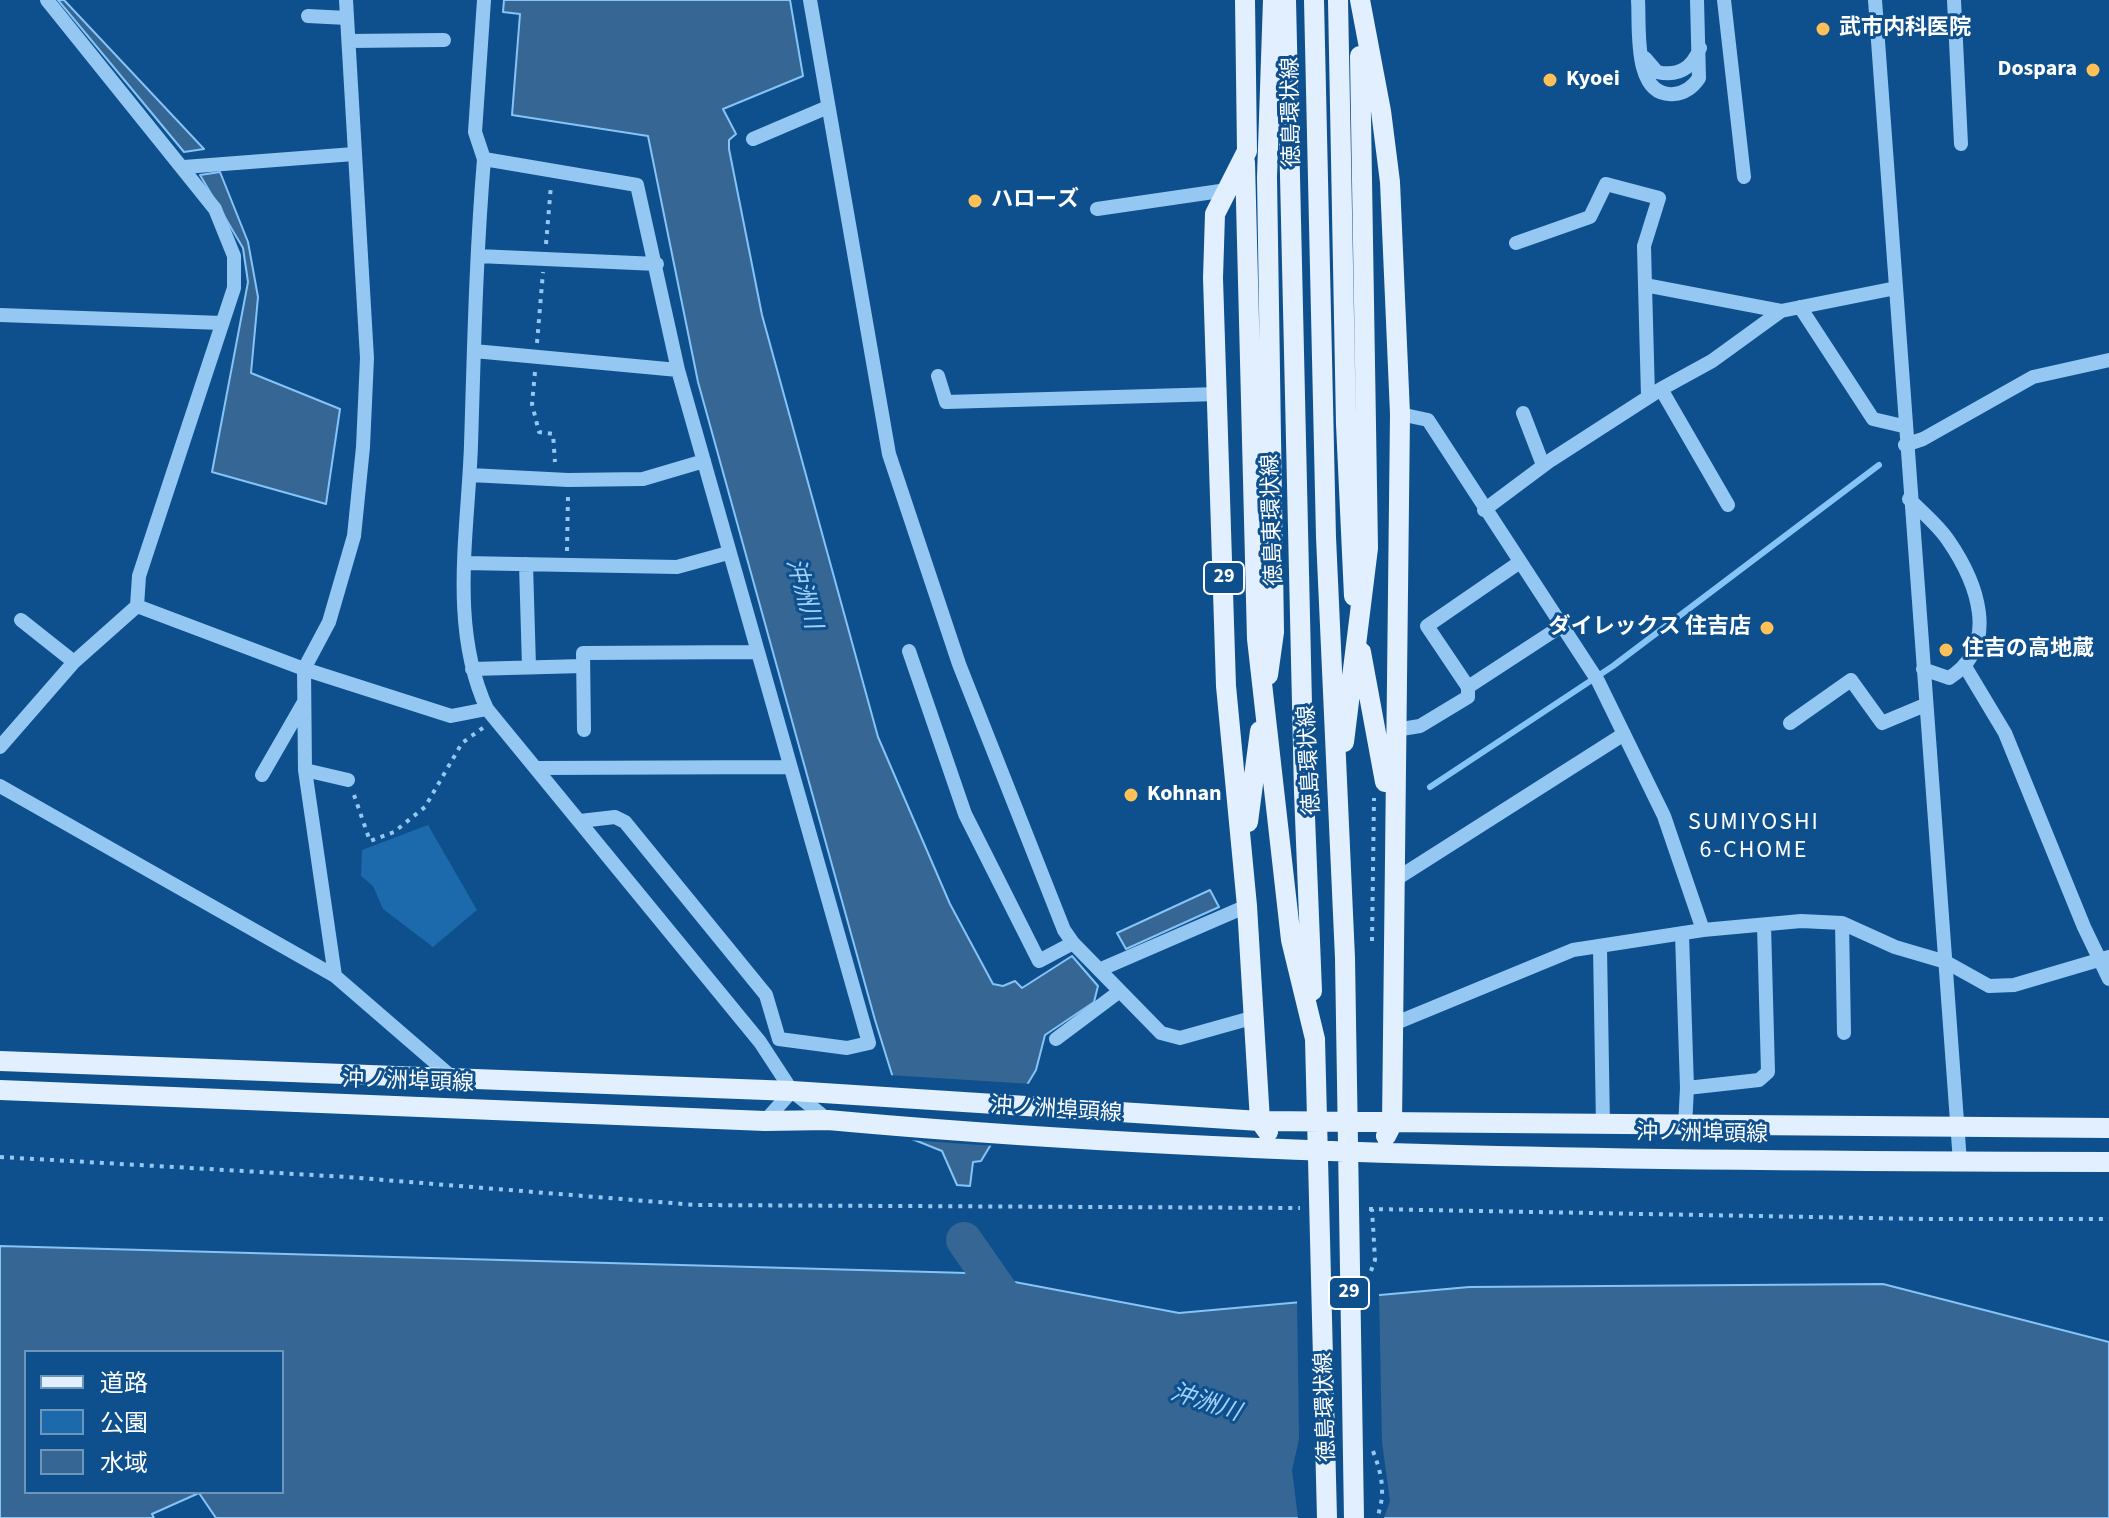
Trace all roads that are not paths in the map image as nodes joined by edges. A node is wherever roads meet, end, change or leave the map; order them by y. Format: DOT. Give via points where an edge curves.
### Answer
graph roads {
  1 [pos="47,0"];
  2 [pos="346,0"];
  3 [pos="484,0"];
  4 [pos="810,0"];
  5 [pos="1245,0"];
  6 [pos="1273,0"];
  7 [pos="1286,0"];
  8 [pos="1314,0"];
  9 [pos="1338,0"];
  10 [pos="1359,0"];
  11 [pos="1638,0"];
  12 [pos="1697,0"];
  13 [pos="1724,0"];
  14 [pos="1875,0"];
  15 [pos="1954,0"];
  16 [pos="308,16"];
  17 [pos="347,18"];
  18 [pos="444,40"];
  19 [pos="349,41"];
  20 [pos="1641,47"];
  21 [pos="1700,48"];
  22 [pos="828,107"];
  23 [pos="753,139"];
  24 [pos="1961,144"];
  25 [pos="354,154"];
  26 [pos="484,159"];
  27 [pos="1245,162"];
  28 [pos="184,167"];
  29 [pos="1744,177"];
  30 [pos="1227,190"];
  31 [pos="1097,209"];
  32 [pos="1516,243"];
  33 [pos="478,256"];
  34 [pos="657,264"];
  35 [pos="1645,285"];
  36 [pos="1896,288"];
  37 [pos="1800,307"];
  38 [pos="1781,311"];
  39 [pos="0,315"];
  40 [pos="222,323"];
  41 [pos="474,351"];
  42 [pos="2109,360"];
  43 [pos="678,370"];
  44 [pos="938,376"];
  45 [pos="1654,392"];
  46 [pos="1218,394"];
  47 [pos="1523,413"];
  48 [pos="1400,414"];
  49 [pos="1903,426"];
  50 [pos="1905,445"];
  51 [pos="704,461"];
  52 [pos="1543,465"];
  53 [pos="470,475"];
  54 [pos="1909,499"];
  55 [pos="1728,505"];
  56 [pos="1484,510"];
  57 [pos="728,553"];
  58 [pos="1520,562"];
  59 [pos="464,563"];
  60 [pos="526,564"];
  61 [pos="137,606"];
  62 [pos="21,620"];
  63 [pos="1563,625"];
  64 [pos="909,651"];
  65 [pos="757,652"];
  66 [pos="583,659"];
  67 [pos="74,662"];
  68 [pos="529,667"];
  69 [pos="1966,668"];
  70 [pos="304,669"];
  71 [pos="472,669"];
  72 [pos="1923,669"];
  73 [pos="1468,687"];
  74 [pos="304,701"];
  75 [pos="1925,705"];
  76 [pos="1263,707"];
  77 [pos="492,714"];
  78 [pos="1790,723"];
  79 [pos="584,730"];
  80 [pos="1395,730"];
  81 [pos="1624,734"];
  82 [pos="0,747"];
  83 [pos="790,767"];
  84 [pos="537,768"];
  85 [pos="305,770"];
  86 [pos="262,775"];
  87 [pos="348,780"];
  88 [pos="0,786"];
  89 [pos="580,821"];
  90 [pos="1393,881"];
  91 [pos="1247,901"];
  92 [pos="1842,923"];
  93 [pos="1764,925"];
  94 [pos="1703,930"];
  95 [pos="1682,934"];
  96 [pos="1073,943"];
  97 [pos="1600,947"];
  98 [pos="1345,958"];
  99 [pos="2104,959"];
  100 [pos="1946,962"];
  101 [pos="1099,970"];
  102 [pos="335,976"];
  103 [pos="2109,979"];
  104 [pos="1120,991"];
  105 [pos="1255,1017"];
  106 [pos="1391,1025"];
  107 [pos="1844,1033"];
  108 [pos="1056,1039"];
  109 [pos="1315,1039"];
  110 [pos="0,1061"];
  111 [pos="453,1078"];
  112 [pos="1687,1088"];
  113 [pos="0,1090"];
  114 [pos="792,1091"];
  115 [pos="828,1120"];
  116 [pos="765,1121"];
  117 [pos="1260,1121"];
  118 [pos="1392,1124"];
  119 [pos="1603,1126"];
  120 [pos="1685,1127"];
  121 [pos="2109,1128"];
  122 [pos="1957,1129"];
  123 [pos="1287,1152"];
  124 [pos="1368,1153"];
  125 [pos="1960,1162"];
  126 [pos="2109,1162"];
  127 [pos="1327,1518"];
  128 [pos="1354,1518"];
  1 -- 28 [label="street"];
  2 -- 17 [label="street"];
  3 -- 26 [label="street" via="475,132"];
  4 -- 22 [label="street"];
  5 -- 27 [label="main road, 徳島環状線 / 29"];
  6 -- 76 [label="main road" via="1267,177 1274,632"];
  7 -- 109 [label="main road, 徳島東環状線 / 29" via="1304,792"];
  8 -- 98 [label="main road, 徳島環状線 / 29" via="1326,537"];
  9 -- 90 [label="main road" via="1354,595 1385,781"];
  10 -- 48 [label="main road, 29" via="1390,182"];
  10 -- 98 [label="main road, 29" via="1368,529 1339,811"];
  11 -- 20 [label="street"];
  12 -- 21 [label="street"];
  13 -- 29 [label="street"];
  14 -- 36 [label="street"];
  15 -- 24 [label="street"];
  16 -- 17 [label="street"];
  17 -- 19 [label="street"];
  18 -- 19 [label="street"];
  19 -- 25 [label="street"];
  20 -- 21 [label="street" via="1650,67 1667,74 1687,69"];
  20 -- 21 [label="street" via="1650,85 1677,95 1699,78"];
  22 -- 23 [label="street"];
  22 -- 96 [label="street" via="889,454 959,664"];
  25 -- 28 [label="street"];
  25 -- 70 [label="street" via="367,358 354,536 329,622"];
  26 -- 33 [label="street"];
  26 -- 34 [label="street" via="637,185"];
  27 -- 30 [label="main road, 29"];
  27 -- 76 [label="main road, 29" via="1253,534"];
  28 -- 40 [label="street" via="215,209 234,256 234,288"];
  30 -- 31 [label="street"];
  30 -- 46 [label="main road, 29" via="1215,214"];
  32 -- 35 [label="street" via="1590,217 1606,184 1659,198 1644,246"];
  33 -- 34 [label="street"];
  33 -- 41 [label="street"];
  34 -- 43 [label="street"];
  35 -- 38 [label="street"];
  35 -- 45 [label="street"];
  36 -- 37 [label="street"];
  36 -- 49 [label="street"];
  37 -- 38 [label="street"];
  37 -- 49 [label="street" via="1873,419"];
  38 -- 45 [label="street" via="1712,361"];
  39 -- 40 [label="street"];
  40 -- 61 [label="street" via="139,576"];
  41 -- 43 [label="street"];
  41 -- 53 [label="street"];
  42 -- 50 [label="street" via="2033,377"];
  43 -- 51 [label="street"];
  44 -- 46 [label="street" via="946,402"];
  45 -- 52 [label="street"];
  45 -- 55 [label="street"];
  46 -- 91 [label="main road, 29" via="1226,686"];
  47 -- 52 [label="street"];
  48 -- 56 [label="street" via="1428,420"];
  48 -- 80 [label="main road, 29"];
  49 -- 50 [label="street"];
  50 -- 54 [label="street"];
  51 -- 53 [label="street" via="643,479"];
  51 -- 57 [label="street"];
  52 -- 56 [label="street"];
  53 -- 59 [label="street"];
  54 -- 69 [label="street" via="1948,539 1980,602 1978,649"];
  54 -- 72 [label="street"];
  56 -- 58 [label="street"];
  57 -- 60 [label="street" via="677,567"];
  57 -- 65 [label="street"];
  58 -- 63 [label="street"];
  58 -- 73 [label="street" via="1427,626"];
  59 -- 60 [label="street"];
  59 -- 71 [label="street"];
  60 -- 68 [label="street"];
  61 -- 67 [label="street"];
  61 -- 70 [label="street"];
  62 -- 67 [label="street"];
  63 -- 73 [label="street"];
  63 -- 81 [label="street"];
  64 -- 96 [label="street" via="965,814 1039,961"];
  65 -- 66 [label="street"];
  65 -- 83 [label="street"];
  66 -- 68 [label="street"];
  66 -- 79 [label="street"];
  67 -- 82 [label="street"];
  68 -- 71 [label="street"];
  69 -- 72 [label="street" via="1949,678"];
  69 -- 99 [label="street" via="2005,733"];
  70 -- 74 [label="street"];
  70 -- 77 [label="street" via="451,716"];
  71 -- 77 [label="street"];
  72 -- 75 [label="street"];
  73 -- 80 [label="street" via="1468,697 1456,705 1420,726"];
  74 -- 85 [label="street"];
  74 -- 86 [label="street"];
  75 -- 78 [label="street" via="1882,723 1851,680"];
  75 -- 100 [label="street"];
  76 -- 91 [label="main road" via="1248,814"];
  76 -- 109 [label="main road, 29" via="1291,940"];
  77 -- 84 [label="street"];
  80 -- 90 [label="main road, 29"];
  81 -- 90 [label="street"];
  81 -- 94 [label="street" via="1664,816"];
  83 -- 84 [label="street"];
  83 -- 89 [label="street" via="869,1043 847,1048 779,1039 766,995 625,822 615,817"];
  84 -- 89 [label="street"];
  85 -- 87 [label="street"];
  85 -- 102 [label="street"];
  88 -- 102 [label="street"];
  89 -- 114 [label="street" via="760,1042"];
  90 -- 106 [label="main road, 29"];
  91 -- 101 [label="street"];
  91 -- 105 [label="main road, 29"];
  92 -- 93 [label="street"];
  92 -- 100 [label="street"];
  92 -- 107 [label="street"];
  93 -- 94 [label="street"];
  93 -- 112 [label="street" via="1768,1072 1759,1080"];
  94 -- 95 [label="street"];
  95 -- 97 [label="street"];
  95 -- 112 [label="street"];
  96 -- 101 [label="street"];
  97 -- 106 [label="street" via="1573,950"];
  97 -- 119 [label="street"];
  98 -- 128 [label="main road, 徳島環状線 / 29"];
  99 -- 100 [label="street" via="2014,985 1989,986"];
  99 -- 103 [label="street"];
  100 -- 122 [label="street"];
  101 -- 104 [label="street"];
  102 -- 111 [label="street"];
  104 -- 105 [label="street" via="1161,1033 1180,1038"];
  104 -- 108 [label="street"];
  105 -- 117 [label="main road, 29"];
  106 -- 118 [label="main road, 29"];
  109 -- 127 [label="main road, 徳島環状線 / 29"];
  110 -- 111 [label="main road, 沖ノ洲埠頭線"];
  111 -- 114 [label="main road, 沖ノ洲埠頭線"];
  112 -- 120 [label="street"];
  113 -- 116 [label="main road, 沖ノ洲埠頭線"];
  114 -- 115 [label="street"];
  114 -- 116 [label="street"];
  114 -- 117 [label="main road, 沖ノ洲埠頭線"];
  115 -- 116 [label="main road, 沖ノ洲埠頭線"];
  115 -- 123 [label="main road, 沖ノ洲埠頭線"];
  117 -- 118 [label="main road, 沖ノ洲埠頭線"];
  117 -- 123 [label="main road"];
  118 -- 119 [label="main road, 沖ノ洲埠頭線"];
  118 -- 124 [label="main road"];
  119 -- 120 [label="main road, 沖ノ洲埠頭線"];
  120 -- 122 [label="main road, 沖ノ洲埠頭線"];
  121 -- 122 [label="main road, 沖ノ洲埠頭線"];
  122 -- 125 [label="street"];
  123 -- 124 [label="main road, 沖ノ洲埠頭線"];
  124 -- 125 [label="main road, 沖ノ洲埠頭線"];
  125 -- 126 [label="main road, 沖ノ洲埠頭線"];
}
